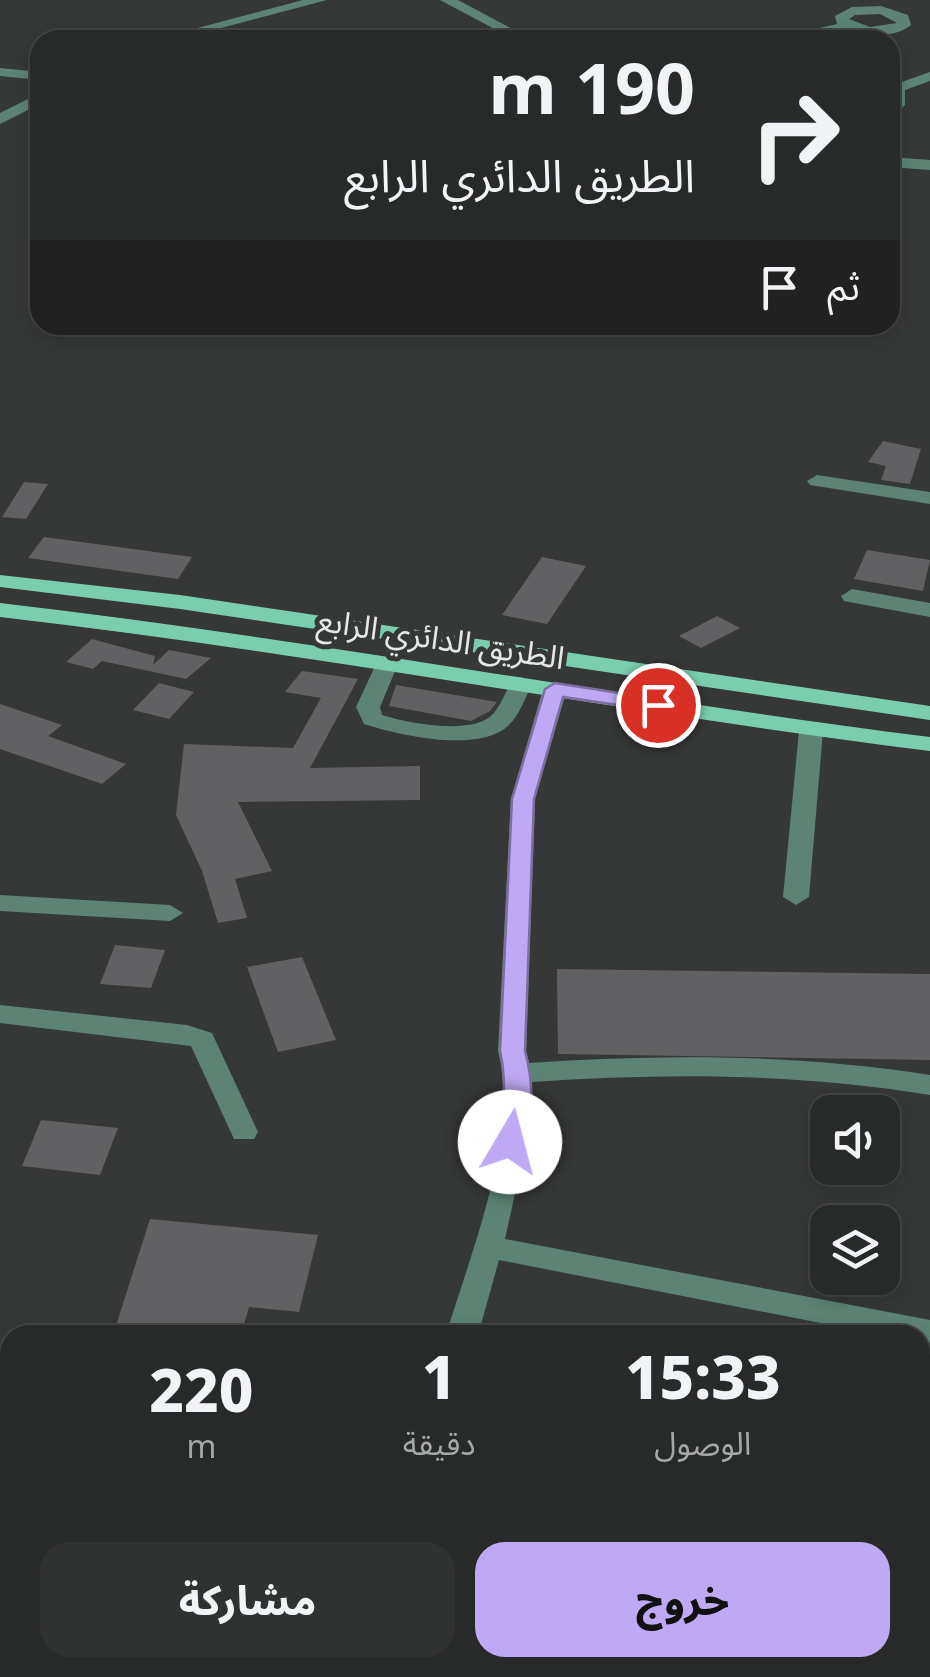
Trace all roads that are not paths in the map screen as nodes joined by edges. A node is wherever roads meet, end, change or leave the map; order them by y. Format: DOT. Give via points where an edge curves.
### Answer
graph roads {
  1 [pos="320,0"];
  2 [pos="447,0"];
  3 [pos="855,5"];
  4 [pos="904,25"];
  5 [pos="847,26"];
  6 [pos="922,27"];
  7 [pos="200,30"];
  8 [pos="506,30"];
  9 [pos="826,30"];
  10 [pos="868,30"];
  11 [pos="886,30"];
  12 [pos="0,72"];
  13 [pos="30,75"];
  14 [pos="930,76"];
  15 [pos="900,87"];
  16 [pos="30,103"];
  17 [pos="0,119"];
  18 [pos="900,163"];
  19 [pos="930,166"];
  20 [pos="817,481"];
  21 [pos="930,498"];
  22 [pos="0,581"];
  23 [pos="852,596"];
  24 [pos="930,610"];
  25 [pos="2,612"];
  26 [pos="388,664"];
  27 [pos="521,684"];
  28 [pos="555,689"];
  29 [pos="930,712"];
  30 [pos="811,731"];
  31 [pos="930,744"];
  32 [pos="796,897"];
  33 [pos="0,903"];
  34 [pos="170,913"];
  35 [pos="0,1014"];
  36 [pos="518,1073"];
  37 [pos="930,1085"];
  38 [pos="244,1132"];
  39 [pos="487,1246"];
  40 [pos="465,1325"];
  41 [pos="892,1325"];
  1 -- 7 [label="street"];
  2 -- 8 [label="street"];
  3 -- 4 [label="street" via="890,12"];
  3 -- 5 [label="street" via="841,16"];
  4 -- 6 [label="street"];
  4 -- 11 [label="street"];
  5 -- 9 [label="street"];
  5 -- 10 [label="street"];
  12 -- 13 [label="street"];
  14 -- 15 [label="street"];
  16 -- 17 [label="street"];
  18 -- 19 [label="street"];
  20 -- 21 [label="street"];
  22 -- 29 [label="main road, الطريق الدائري الرابع"];
  23 -- 24 [label="street"];
  25 -- 26 [label="main road, الطريق الدائري الرابع"];
  26 -- 27 [label="main road, الطريق الدائري الرابع"];
  26 -- 27 [label="street" via="368,707 372,719 387,724 484,730 500,722"];
  27 -- 28 [label="main road, الطريق الدائري الرابع"];
  28 -- 30 [label="main road, الطريق الدائري الرابع"];
  28 -- 36 [label="street" via="523,799 512,1051"];
  30 -- 31 [label="main road, الطريق الدائري الرابع"];
  30 -- 32 [label="street"];
  33 -- 34 [label="street"];
  35 -- 38 [label="street" via="202,1040"];
  36 -- 37 [label="street" via="705,1066 858,1072"];
  36 -- 39 [label="street" via="518,1106"];
  39 -- 40 [label="street"];
  39 -- 41 [label="street"];
}
